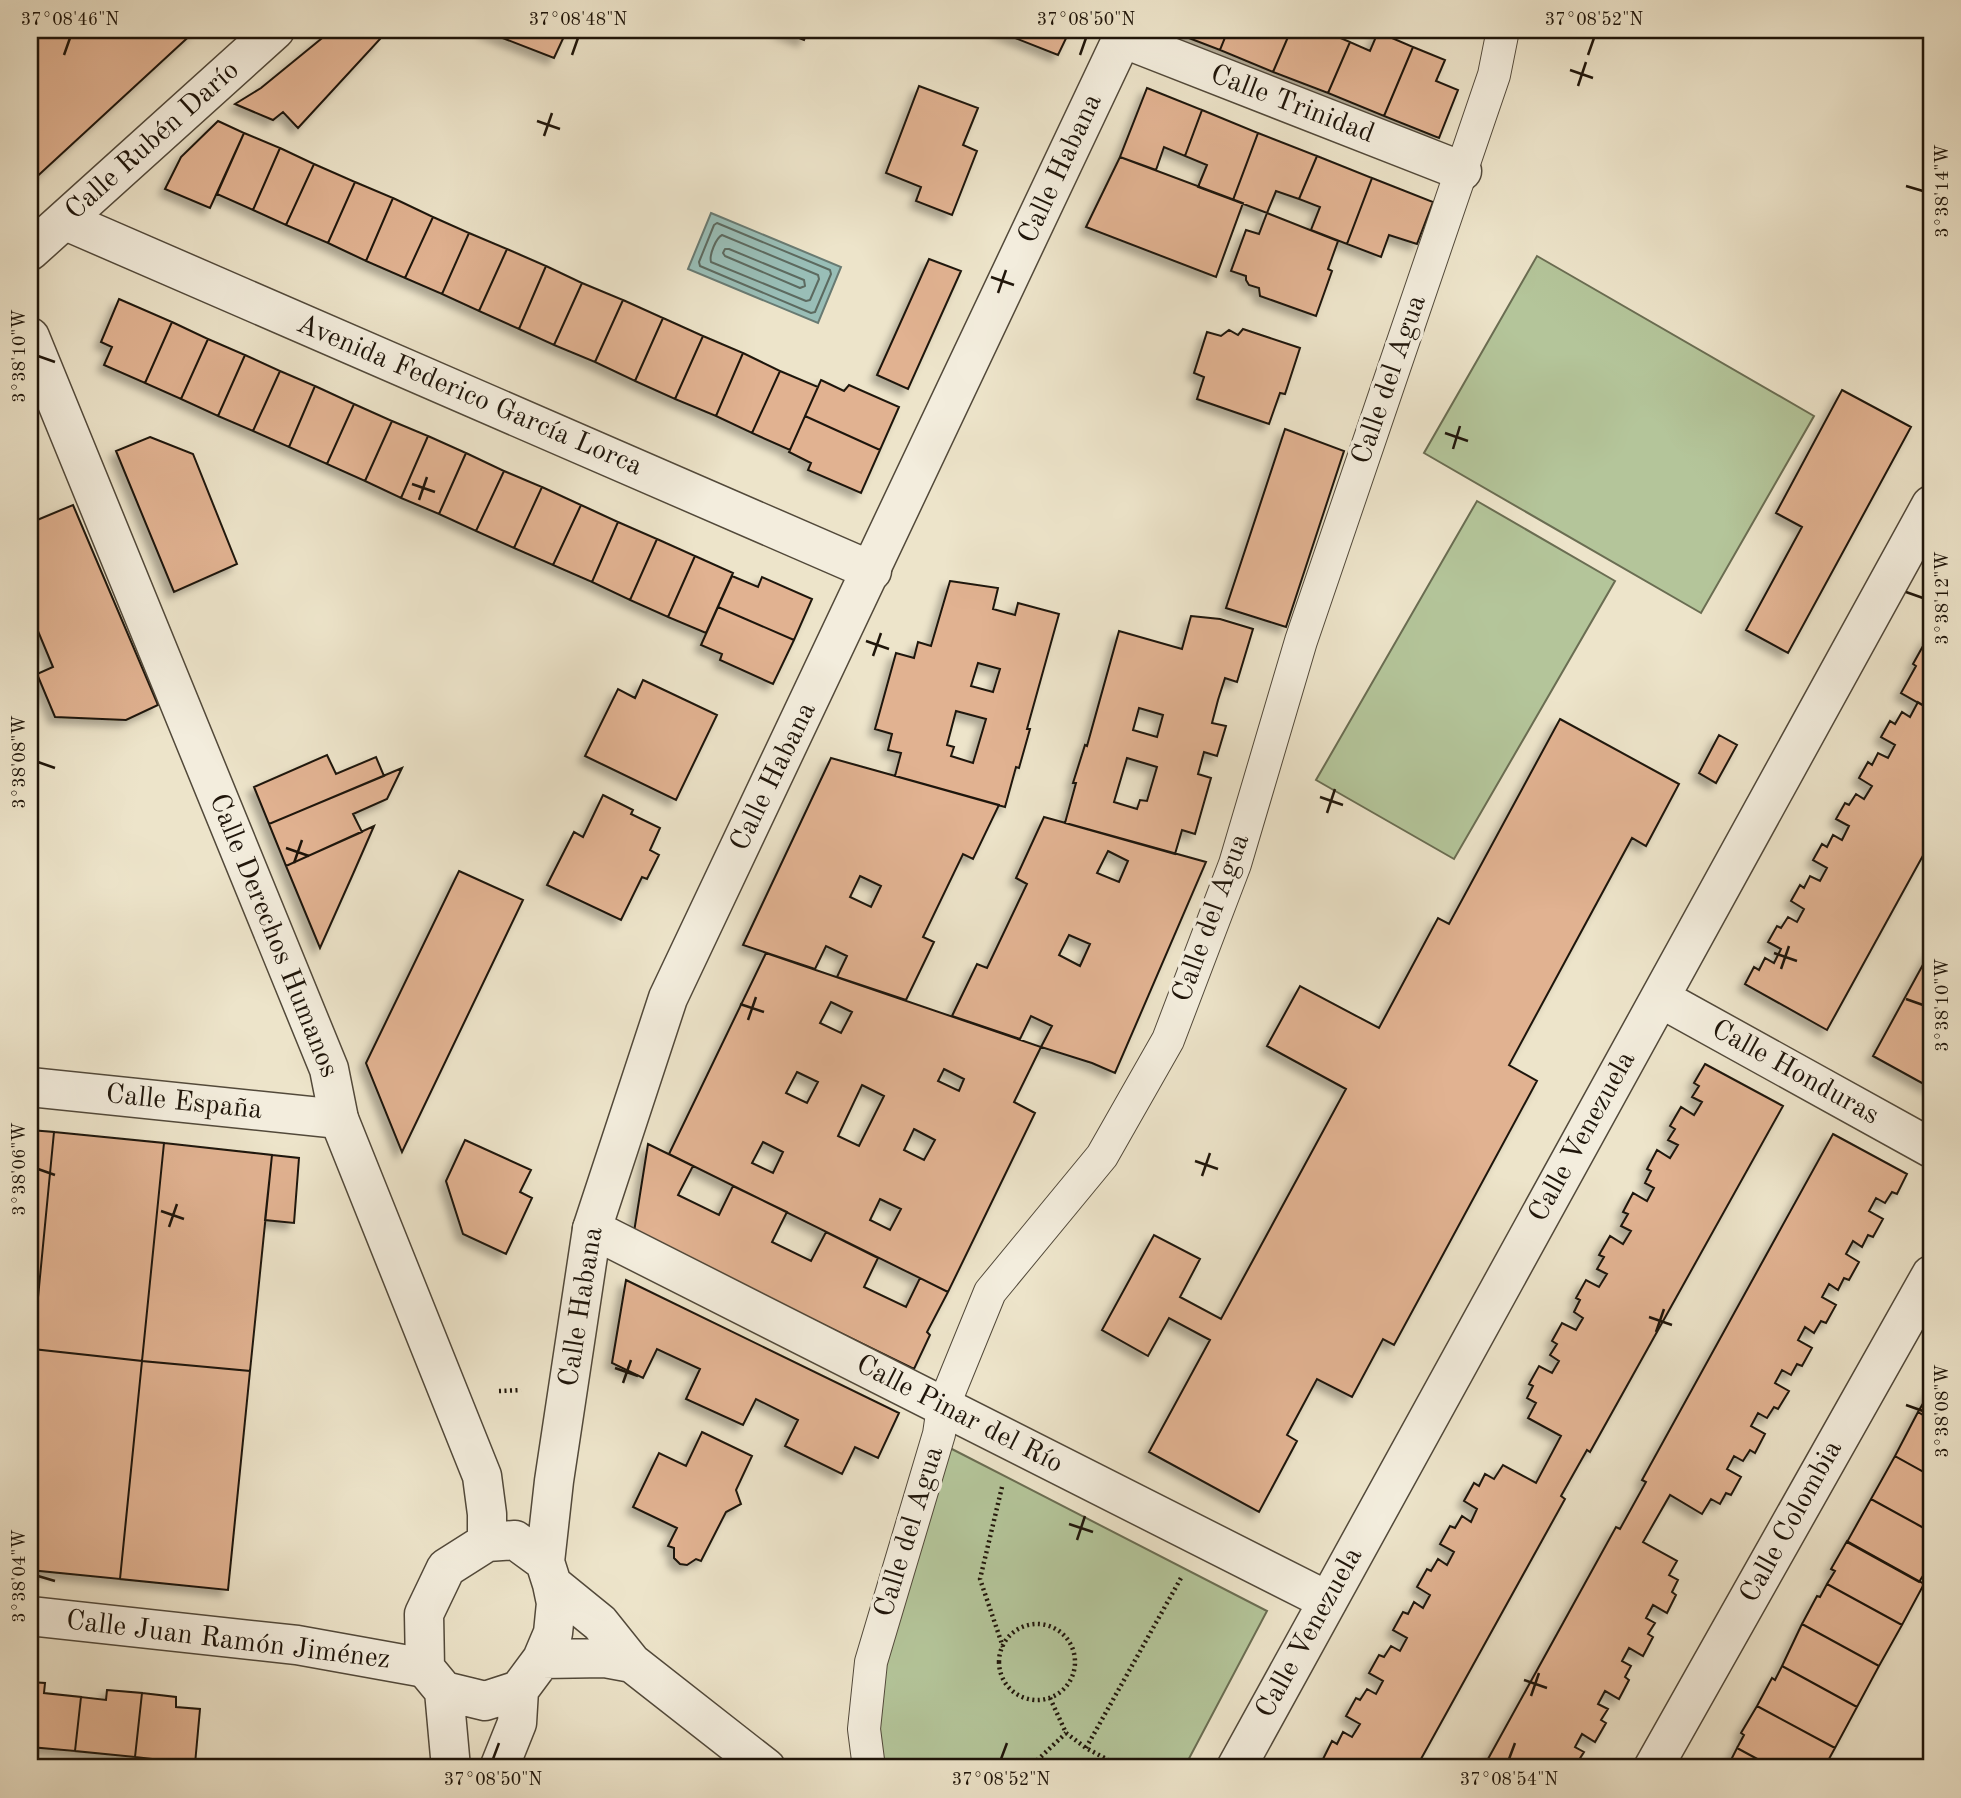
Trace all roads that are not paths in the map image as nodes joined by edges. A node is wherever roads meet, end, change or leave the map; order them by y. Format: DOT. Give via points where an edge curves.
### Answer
graph roads {
  1 [pos="275,30"];
  2 [pos="1503,30"];
  3 [pos="1124,34"];
  4 [pos="1462,171"];
  5 [pos="66,221"];
  6 [pos="30,251"];
  7 [pos="30,337"];
  8 [pos="1931,505"];
  9 [pos="872,571"];
  10 [pos="1660,998"];
  11 [pos="30,1087"];
  12 [pos="339,1119"];
  13 [pos="1931,1148"];
  14 [pos="592,1229"];
  15 [pos="1931,1275"];
  16 [pos="943,1407"];
  17 [pos="486,1542"];
  18 [pos="549,1573"];
  19 [pos="1328,1601"];
  20 [pos="30,1616"];
  21 [pos="542,1659"];
  22 [pos="632,1663"];
  23 [pos="434,1679"];
  24 [pos="519,1690"];
  25 [pos="451,1768"];
  26 [pos="499,1768"];
  27 [pos="766,1768"];
  28 [pos="869,1768"];
  29 [pos="1236,1768"];
  30 [pos="1653,1768"];
  1 -- 5 [label="street, Calle Rubén Darío"];
  2 -- 4 [label="street, Calle del Agua" via="1494,75"];
  3 -- 4 [label="street, Calle Trinidad"];
  3 -- 9 [label="street, Calle Habana"];
  4 -- 16 [label="street, Calle del Agua" via="1301,640 1235,864 1168,1040 1102,1156 990,1292"];
  5 -- 6 [label="street, Calle Rubén Darío"];
  5 -- 9 [label="street, Avenida Federico García Lorca"];
  7 -- 12 [label="street, Calle Derechos Humanos" via="329,1069"];
  8 -- 10 [label="street, Calle Venezuela"];
  9 -- 14 [label="street, Calle Habana" via="668,998"];
  10 -- 13 [label="street, Calle Honduras"];
  10 -- 19 [label="street, Calle Venezuela"];
  11 -- 12 [label="street, Calle España"];
  12 -- 17 [label="street, Calle Derechos Humanos" via="482,1476"];
  14 -- 16 [label="street, Calle Pinar del Río"];
  14 -- 18 [label="street, Calle Habana" via="554,1481"];
  15 -- 30 [label="street, Calle Colombia"];
  16 -- 19 [label="street, Calle Pinar del Río"];
  16 -- 28 [label="street, Calle del Agua" via="871,1662 864,1729"];
  17 -- 18 [label="street" via="515,1539"];
  17 -- 23 [label="street" via="446,1568 424,1614"];
  18 -- 21 [label="street" via="556,1604 553,1633"];
  18 -- 22 [label="street" via="600,1623"];
  19 -- 29 [label="street, Calle Venezuela"];
  20 -- 23 [label="street, Calle Juan Ramón Jiménez" via="297,1644"];
  21 -- 22 [label="street" via="605,1658"];
  21 -- 24 [label="street"];
  22 -- 27 [label="street"];
  23 -- 24 [label="street" via="485,1700"];
  23 -- 25 [label="street"];
  24 -- 26 [label="street" via="517,1723"];
}
